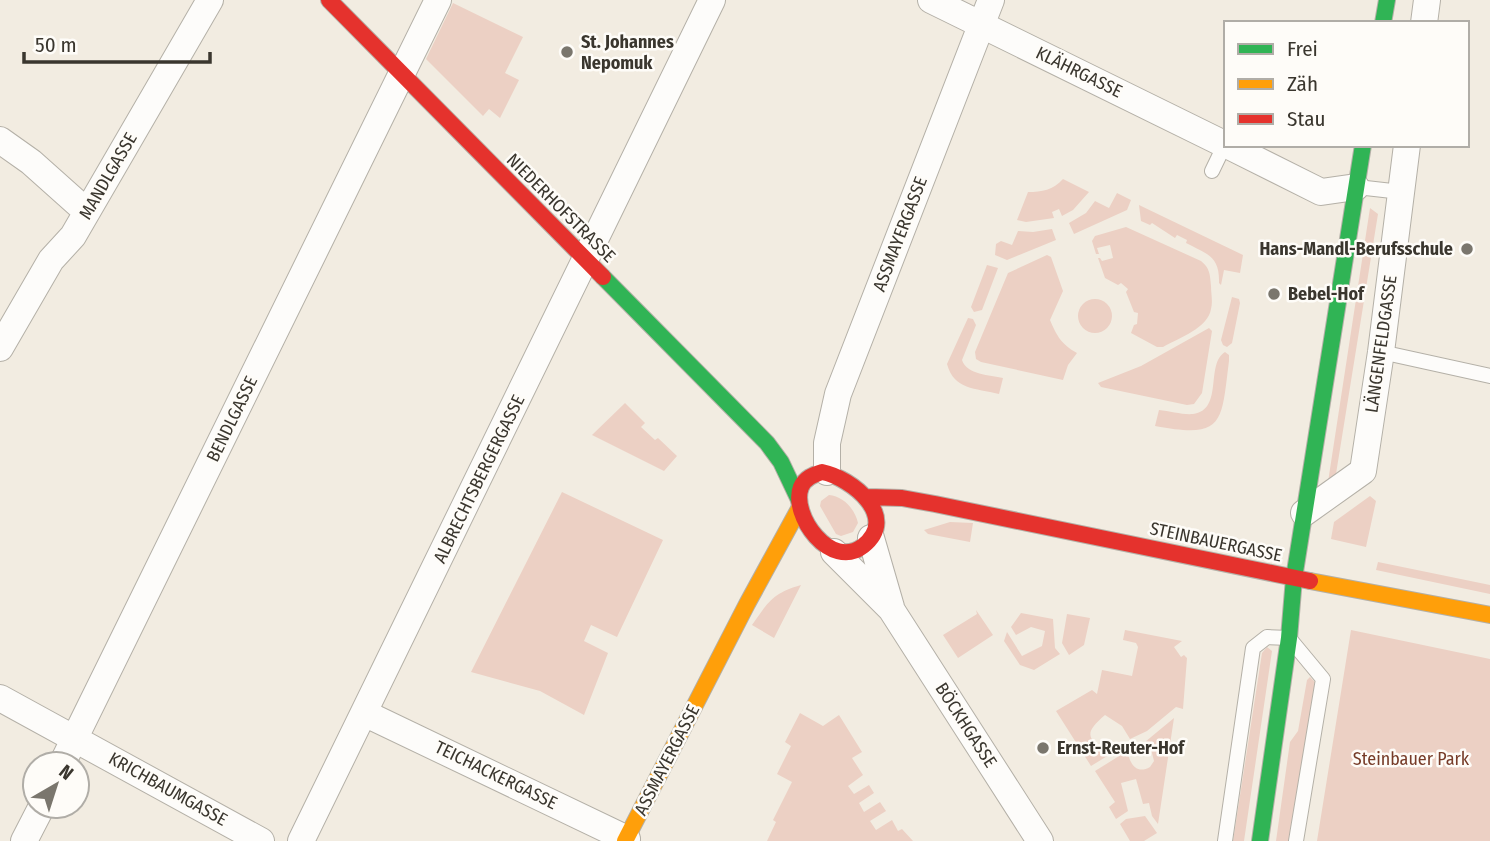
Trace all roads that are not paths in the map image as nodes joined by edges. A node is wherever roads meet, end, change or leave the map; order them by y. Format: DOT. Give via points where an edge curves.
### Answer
graph roads {
  1 [pos="210,0"];
  2 [pos="329,0"];
  3 [pos="438,0"];
  4 [pos="712,0"];
  5 [pos="931,0"];
  6 [pos="1387,0"];
  7 [pos="1427,0"];
  8 [pos="986,12"];
  9 [pos="1383,21"];
  10 [pos="1424,21"];
  11 [pos="402,74"];
  12 [pos="0,140"];
  13 [pos="1224,144"];
  14 [pos="1225,147"];
  15 [pos="1230,147"];
  16 [pos="1363,147"];
  17 [pos="1407,147"];
  18 [pos="1212,171"];
  19 [pos="1356,187"];
  20 [pos="1401,192"];
  21 [pos="87,212"];
  22 [pos="586,261"];
  23 [pos="0,348"];
  24 [pos="1381,352"];
  25 [pos="1490,376"];
  26 [pos="767,443"];
  27 [pos="820,473"];
  28 [pos="867,497"];
  29 [pos="799,503"];
  30 [pos="935,503"];
  31 [pos="1304,513"];
  32 [pos="873,533"];
  33 [pos="825,551"];
  34 [pos="786,570"];
  35 [pos="1294,578"];
  36 [pos="747,604"];
  37 [pos="891,609"];
  38 [pos="1490,615"];
  39 [pos="1289,638"];
  40 [pos="0,698"];
  41 [pos="364,713"];
  42 [pos="75,738"];
  43 [pos="69,750"];
  44 [pos="35,820"];
  45 [pos="626,840"];
  46 [pos="24,841"];
  47 [pos="261,841"];
  48 [pos="301,841"];
  49 [pos="1040,841"];
  50 [pos="1225,841"];
  51 [pos="1260,841"];
  52 [pos="1296,841"];
  1 -- 21 [label="street, MANDLGASSE"];
  2 -- 11 [label="street, NIEDERHOFSTRASSE"];
  3 -- 11 [label="street, BENDLGASSE"];
  4 -- 22 [label="street, ALBRECHTSBERGERGASSE"];
  5 -- 8 [label="street, KLÄHRGASSE"];
  6 -- 9 [label="street"];
  7 -- 10 [label="street"];
  8 -- 13 [label="street, KLÄHRGASSE"];
  8 -- 27 [label="street, ASSMAYERGASSE" via="838,394"];
  11 -- 22 [label="street, NIEDERHOFSTRASSE"];
  11 -- 42 [label="street, BENDLGASSE"];
  12 -- 21 [label="street"];
  14 -- 18 [label="lane"];
  15 -- 19 [label="street, KLÄHRGASSE" via="1321,192"];
  16 -- 19 [label="street"];
  17 -- 20 [label="street, LÄNGENFELDGASSE"];
  19 -- 20 [label="lane"];
  19 -- 31 [label="street"];
  20 -- 24 [label="street, LÄNGENFELDGASSE"];
  21 -- 23 [label="street, MANDLGASSE" via="51,260"];
  22 -- 26 [label="street, NIEDERHOFSTRASSE"];
  22 -- 41 [label="street, ALBRECHTSBERGERGASSE"];
  24 -- 25 [label="lane"];
  24 -- 31 [label="street, LÄNGENFELDGASSE" via="1363,471"];
  26 -- 27 [label="street, NIEDERHOFSTRASSE"];
  26 -- 29 [label="street, NIEDERHOFSTRASSE"];
  27 -- 28 [label="street" via="840,476"];
  27 -- 29 [label="street" via="802,486"];
  28 -- 30 [label="street, STEINBAUERGASSE"];
  28 -- 32 [label="street" via="876,518"];
  29 -- 33 [label="street"];
  29 -- 36 [label="street, ASSMAYERGASSE"];
  30 -- 32 [label="street"];
  30 -- 35 [label="street, STEINBAUERGASSE"];
  31 -- 35 [label="street"];
  32 -- 33 [label="street" via="855,551"];
  32 -- 37 [label="street, BÖCKHGASSE"];
  33 -- 37 [label="street, BÖCKHGASSE"];
  34 -- 36 [label="street, ASSMAYERGASSE"];
  35 -- 38 [label="street, STEINBAUERGASSE"];
  35 -- 39 [label="street"];
  36 -- 45 [label="street, ASSMAYERGASSE"];
  37 -- 49 [label="street, BÖCKHGASSE"];
  39 -- 50 [label="lane" via="1267,636 1253,648"];
  39 -- 51 [label="street"];
  39 -- 52 [label="lane" via="1322,679"];
  40 -- 42 [label="street, KRICHBAUMGASSE"];
  41 -- 45 [label="street, TEICHACKERGASSE"];
  41 -- 48 [label="street, ALBRECHTSBERGERGASSE"];
  42 -- 43 [label="street, BENDLGASSE"];
  42 -- 47 [label="street, KRICHBAUMGASSE"];
  44 -- 46 [label="street"];
}
